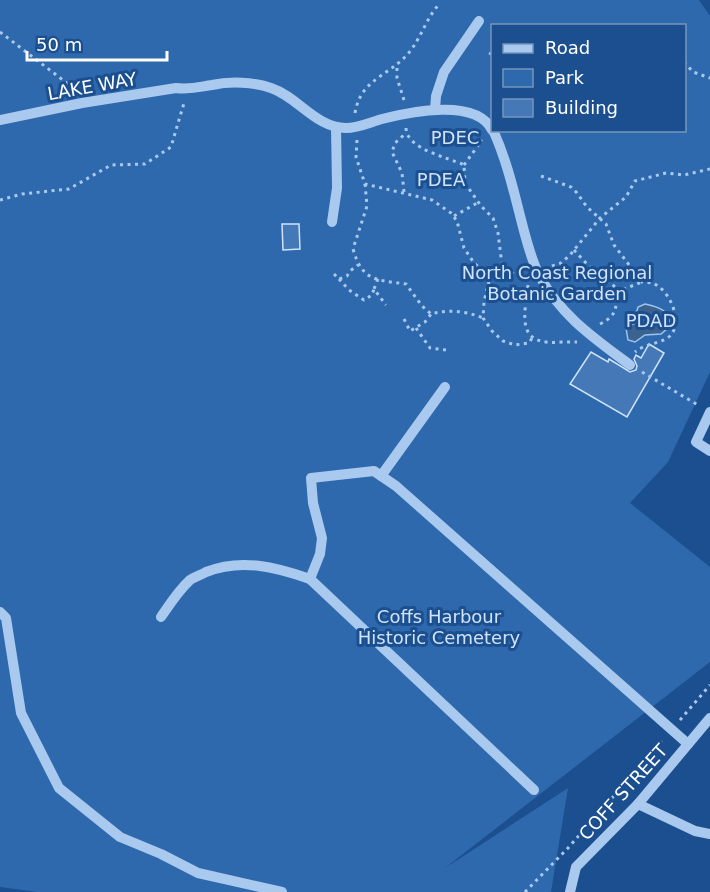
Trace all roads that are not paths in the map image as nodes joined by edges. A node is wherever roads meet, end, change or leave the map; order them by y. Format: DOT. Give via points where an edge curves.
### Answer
graph roads {
  1 [pos="479,21"];
  2 [pos="435,110"];
  3 [pos="0,120"];
  4 [pos="336,127"];
  5 [pos="491,128"];
  6 [pos="494,132"];
  7 [pos="332,222"];
  8 [pos="627,363"];
  9 [pos="445,387"];
  10 [pos="710,412"];
  11 [pos="710,450"];
  12 [pos="381,476"];
  13 [pos="310,579"];
  14 [pos="0,612"];
  15 [pos="161,617"];
  16 [pos="710,718"];
  17 [pos="688,744"];
  18 [pos="534,790"];
  19 [pos="638,804"];
  20 [pos="710,834"];
  21 [pos="282,892"];
  22 [pos="570,892"];
  1 -- 2 [label="street" via="444,72"];
  2 -- 4 [label="street"];
  2 -- 5 [label="street" via="464,111 484,119"];
  3 -- 4 [label="street, LAKE WAY" via="176,88 247,84 269,87"];
  4 -- 7 [label="street" via="337,188"];
  6 -- 8 [label="street" via="537,270 572,320"];
  9 -- 12 [label="street"];
  10 -- 11 [label="street" via="696,441"];
  12 -- 13 [label="street" via="374,471 311,478 312,503 322,538"];
  12 -- 17 [label="street"];
  13 -- 15 [label="street" via="282,569 249,564 218,568 191,579"];
  13 -- 18 [label="street"];
  14 -- 21 [label="street" via="6,618 21,713 59,788 120,837 198,873"];
  16 -- 17 [label="street, COFF STREET"];
  17 -- 19 [label="street, COFF STREET"];
  19 -- 20 [label="street"];
  19 -- 22 [label="street, COFF STREET" via="576,867"];
}
